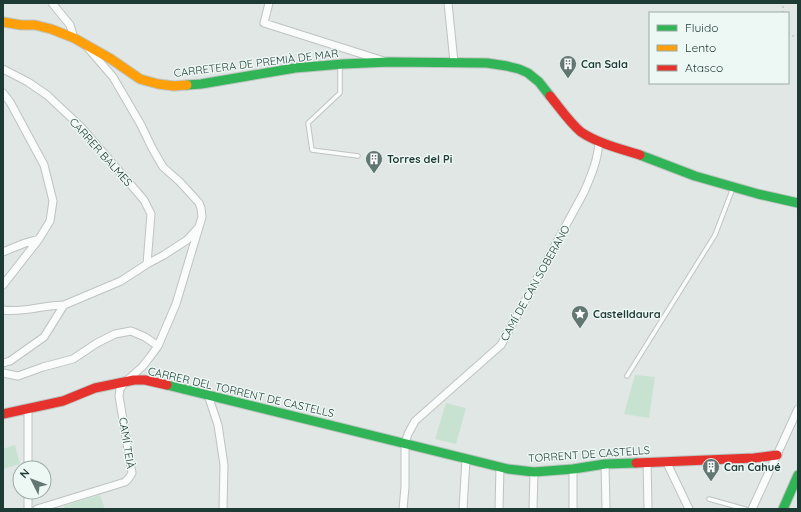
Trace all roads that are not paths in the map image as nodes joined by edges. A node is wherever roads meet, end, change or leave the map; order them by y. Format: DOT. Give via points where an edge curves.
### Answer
graph roads {
  1 [pos="52,3"];
  2 [pos="269,3"];
  3 [pos="448,3"];
  4 [pos="3,22"];
  5 [pos="74,38"];
  6 [pos="86,45"];
  7 [pos="388,62"];
  8 [pos="454,62"];
  9 [pos="340,65"];
  10 [pos="3,69"];
  11 [pos="3,93"];
  12 [pos="599,142"];
  13 [pos="358,156"];
  14 [pos="733,187"];
  15 [pos="798,203"];
  16 [pos="199,227"];
  17 [pos="39,240"];
  18 [pos="3,252"];
  19 [pos="147,264"];
  20 [pos="3,286"];
  21 [pos="64,305"];
  22 [pos="3,310"];
  23 [pos="158,346"];
  24 [pos="3,363"];
  25 [pos="3,374"];
  26 [pos="627,376"];
  27 [pos="125,382"];
  28 [pos="208,395"];
  29 [pos="28,409"];
  30 [pos="798,409"];
  31 [pos="3,414"];
  32 [pos="405,443"];
  33 [pos="777,455"];
  34 [pos="466,459"];
  35 [pos="28,460"];
  36 [pos="666,461"];
  37 [pos="647,462"];
  38 [pos="605,464"];
  39 [pos="500,467"];
  40 [pos="573,469"];
  41 [pos="534,472"];
  42 [pos="798,475"];
  43 [pos="709,499"];
  44 [pos="37,509"];
  45 [pos="223,509"];
  46 [pos="403,509"];
  47 [pos="463,509"];
  48 [pos="499,509"];
  49 [pos="534,509"];
  50 [pos="573,509"];
  51 [pos="606,509"];
  52 [pos="648,509"];
  53 [pos="690,509"];
  54 [pos="745,509"];
  55 [pos="752,509"];
  56 [pos="783,509"];
  1 -- 5 [label="street" via="70,25"];
  2 -- 7 [label="street" via="264,23"];
  3 -- 8 [label="street"];
  4 -- 5 [label="main road, CARRETERA DE PREMIÀ DE MAR" via="35,25"];
  5 -- 6 [label="main road, CARRETERA DE PREMIÀ DE MAR"];
  6 -- 9 [label="main road, CARRETERA DE PREMIÀ DE MAR" via="140,79 174,86 295,68"];
  6 -- 16 [label="street" via="113,77 163,167 199,203 202,217"];
  7 -- 8 [label="main road, CARRETERA DE PREMIÀ DE MAR"];
  7 -- 9 [label="main road, CARRETERA DE PREMIÀ DE MAR"];
  8 -- 12 [label="main road, CARRETERA DE PREMIÀ DE MAR" via="493,64 528,73 539,82 582,132"];
  9 -- 13 [label="lane" via="340,93 308,123 312,150"];
  10 -- 19 [label="street, CARRER BALMES" via="47,95 81,127 144,200 151,214"];
  11 -- 17 [label="street" via="44,165 53,201 50,221"];
  12 -- 14 [label="main road, CARRETERA DE PREMIÀ DE MAR"];
  12 -- 32 [label="street, CAMÍ DE CAN SOBERANO" via="593,171 584,192 501,345 415,421"];
  14 -- 15 [label="main road, CARRETERA DE PREMIÀ DE MAR"];
  14 -- 26 [label="lane" via="715,235"];
  16 -- 19 [label="street" via="187,240"];
  16 -- 23 [label="street" via="176,304"];
  17 -- 18 [label="street"];
  17 -- 20 [label="street"];
  19 -- 21 [label="street" via="121,282"];
  21 -- 22 [label="street"];
  21 -- 24 [label="street" via="44,336 10,361"];
  23 -- 25 [label="street" via="131,331 114,334 72,359 18,376"];
  23 -- 27 [label="street" via="142,367"];
  27 -- 28 [label="main road, CARRER DEL TORRENT DE CASTELLS" via="145,380"];
  27 -- 29 [label="main road, CARRER DEL TORRENT DE CASTELLS" via="95,388 63,401"];
  27 -- 44 [label="street, CAMÍ TEIÀ" via="119,396 132,473 129,478 125,482"];
  28 -- 32 [label="main road, CARRER DEL TORRENT DE CASTELLS"];
  28 -- 45 [label="street" via="218,425 224,465"];
  29 -- 31 [label="main road, CARRER DEL TORRENT DE CASTELLS"];
  29 -- 35 [label="street"];
  30 -- 33 [label="street"];
  32 -- 34 [label="main road, TORRENT DE CASTELLS"];
  32 -- 46 [label="street, CAMÍ DE CAN SOBERANO"];
  33 -- 36 [label="main road, TORRENT DE CASTELLS"];
  33 -- 55 [label="street"];
  34 -- 39 [label="main road, TORRENT DE CASTELLS"];
  34 -- 47 [label="street"];
  36 -- 37 [label="main road, TORRENT DE CASTELLS"];
  36 -- 53 [label="street"];
  37 -- 38 [label="main road, TORRENT DE CASTELLS"];
  37 -- 52 [label="street"];
  38 -- 40 [label="main road, TORRENT DE CASTELLS"];
  38 -- 51 [label="street"];
  39 -- 41 [label="main road, TORRENT DE CASTELLS"];
  39 -- 48 [label="street"];
  40 -- 41 [label="main road, TORRENT DE CASTELLS"];
  40 -- 50 [label="street"];
  41 -- 49 [label="street"];
  42 -- 56 [label="main road"];
  43 -- 54 [label="lane"];
}
